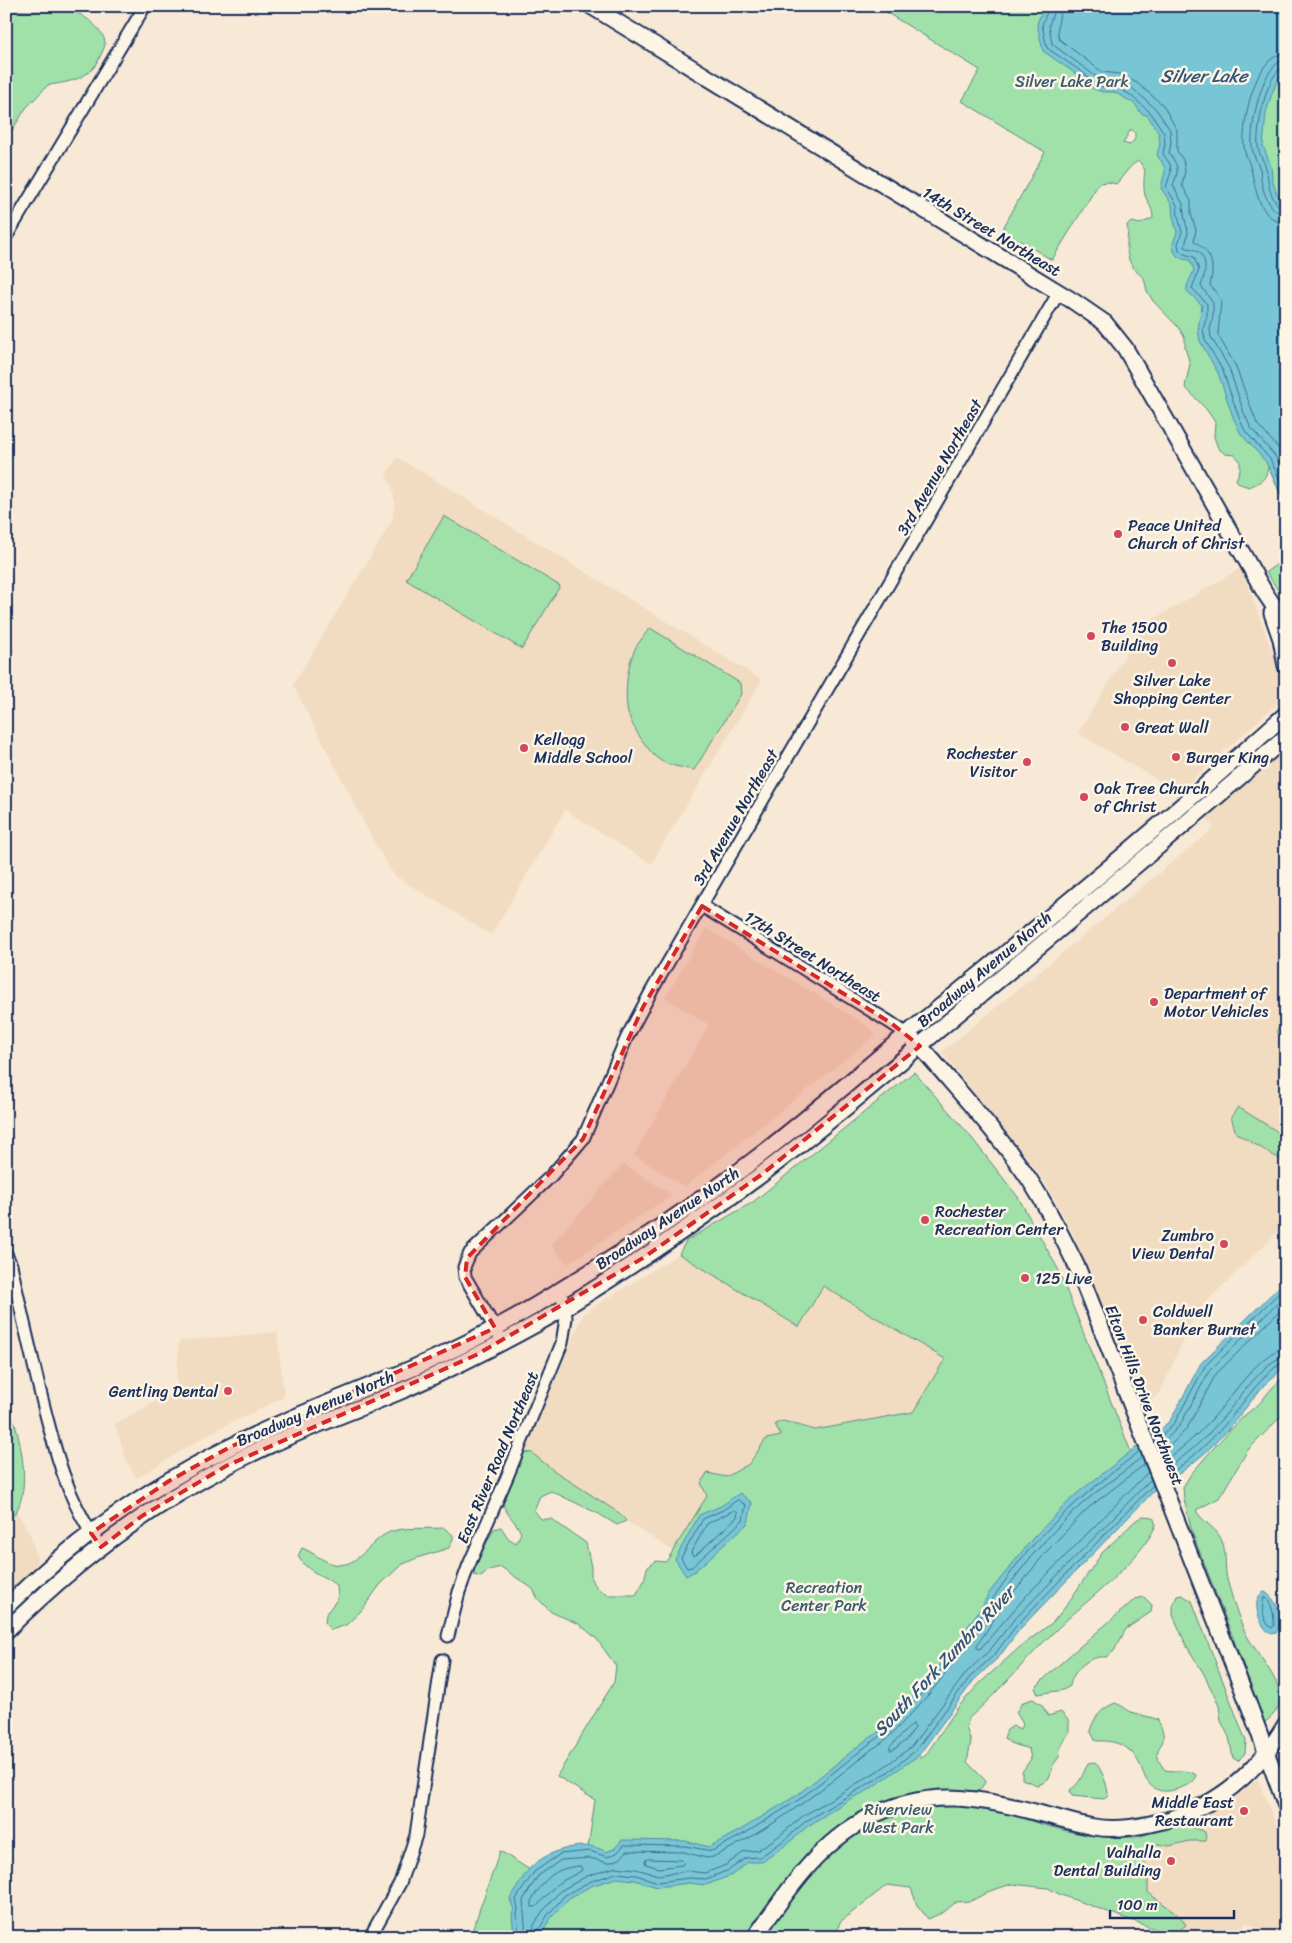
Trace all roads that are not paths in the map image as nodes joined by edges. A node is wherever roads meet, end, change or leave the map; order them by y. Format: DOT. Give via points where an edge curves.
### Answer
graph roads {
  1 [pos="145,6"];
  2 [pos="591,6"];
  3 [pos="6,238"];
  4 [pos="1059,292"];
  5 [pos="1265,593"];
  6 [pos="1286,624"];
  7 [pos="1286,666"];
  8 [pos="1286,714"];
  9 [pos="1286,737"];
  10 [pos="702,906"];
  11 [pos="907,1034"];
  12 [pos="920,1046"];
  13 [pos="6,1254"];
  14 [pos="560,1291"];
  15 [pos="565,1307"];
  16 [pos="495,1328"];
  17 [pos="504,1341"];
  18 [pos="91,1533"];
  19 [pos="101,1547"];
  20 [pos="6,1607"];
  21 [pos="6,1631"];
  22 [pos="448,1636"];
  23 [pos="442,1660"];
  24 [pos="1286,1724"];
  25 [pos="1267,1754"];
  26 [pos="1286,1806"];
  27 [pos="370,1937"];
  28 [pos="755,1937"];
  1 -- 3 [label="street"];
  2 -- 4 [label="main road, 14th Street Northeast"];
  4 -- 5 [label="main road, 14th Street Northeast" via="1098,317 1120,340"];
  4 -- 10 [label="street, 3rd Avenue Northeast"];
  5 -- 6 [label="main road, 14th Street Northeast"];
  5 -- 7 [label="main road, 14th Street Northeast"];
  8 -- 11 [label="main road, Broadway Avenue North" via="1189,800"];
  9 -- 12 [label="main road, Broadway Avenue North"];
  10 -- 11 [label="street, 17th Street Northeast"];
  10 -- 16 [label="street, 3rd Avenue Northeast" via="631,1030 583,1139 551,1176 467,1258 463,1272"];
  11 -- 12 [label="main road, Elton Hills Drive Northwest"];
  11 -- 14 [label="main road, Broadway Avenue North" via="723,1183 636,1244"];
  12 -- 15 [label="main road, Broadway Avenue North" via="713,1210"];
  12 -- 25 [label="main road, Elton Hills Drive Northwest" via="1010,1154 1050,1213 1078,1269"];
  13 -- 18 [label="street" via="58,1457 74,1502"];
  14 -- 15 [label="street, East River Road Northeast"];
  14 -- 16 [label="main road, Broadway Avenue North"];
  15 -- 17 [label="main road, Broadway Avenue North"];
  15 -- 22 [label="street, East River Road Northeast" via="562,1343 468,1567"];
  16 -- 17 [label="street, 3rd Avenue Northeast"];
  16 -- 18 [label="main road, Broadway Avenue North" via="230,1447 169,1480"];
  17 -- 19 [label="main road, Broadway Avenue North" via="407,1388 226,1466 149,1512"];
  18 -- 19 [label="street"];
  18 -- 20 [label="main road, Broadway Avenue North"];
  19 -- 21 [label="main road, Broadway Avenue North"];
  23 -- 27 [label="street" via="416,1835 400,1883"];
  24 -- 25 [label="main road"];
  25 -- 26 [label="main road, Elton Hills Drive Northwest"];
  25 -- 28 [label="main road" via="1212,1801 1184,1815 1131,1827 1091,1826 966,1798 921,1800 880,1812 853,1827 813,1861"];
}
